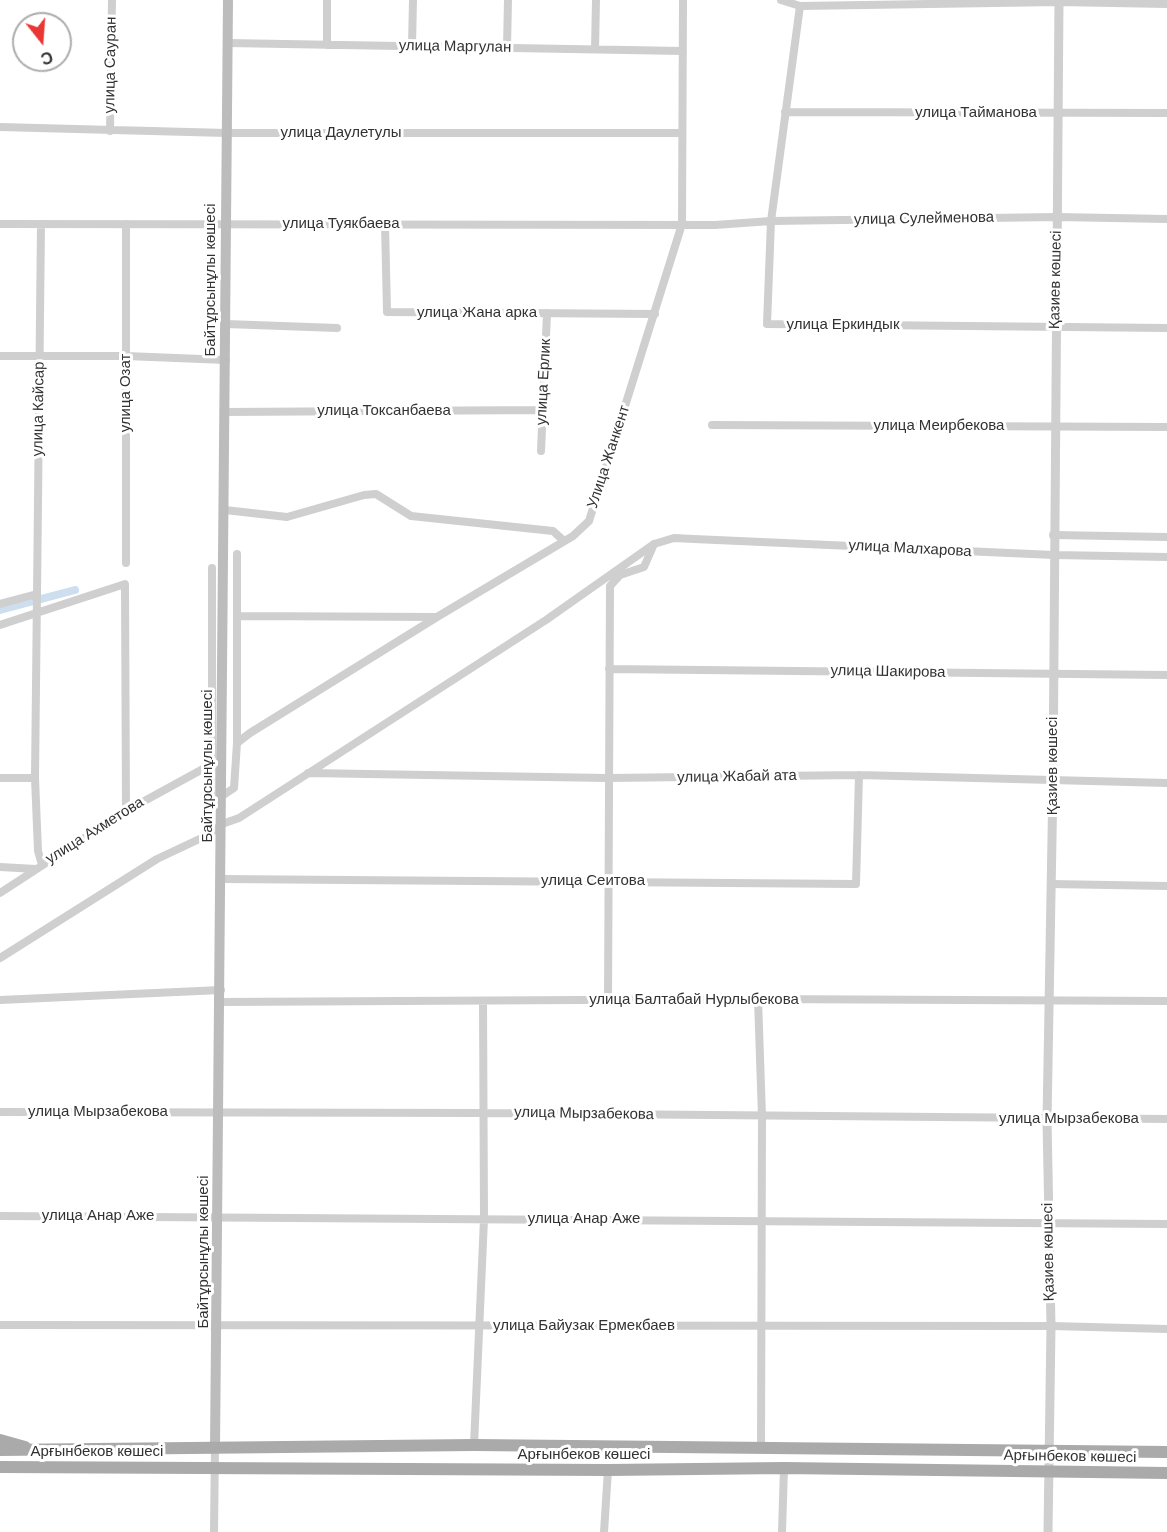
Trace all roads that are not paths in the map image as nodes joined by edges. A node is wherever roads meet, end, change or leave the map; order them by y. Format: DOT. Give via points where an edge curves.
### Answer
graph roads {
  1 [pos="112,0"];
  2 [pos="228,0"];
  3 [pos="327,0"];
  4 [pos="413,0"];
  5 [pos="508,0"];
  6 [pos="596,0"];
  7 [pos="683,0"];
  8 [pos="781,0"];
  9 [pos="1059,1"];
  10 [pos="1167,4"];
  11 [pos="800,6"];
  12 [pos="228,43"];
  13 [pos="327,45"];
  14 [pos="412,46"];
  15 [pos="507,48"];
  16 [pos="595,49"];
  17 [pos="683,51"];
  18 [pos="784,112"];
  19 [pos="1058,113"];
  20 [pos="1167,113"];
  21 [pos="0,127"];
  22 [pos="110,131"];
  23 [pos="228,133"];
  24 [pos="682,133"];
  25 [pos="1057,217"];
  26 [pos="1167,219"];
  27 [pos="771,221"];
  28 [pos="0,224"];
  29 [pos="41,224"];
  30 [pos="126,224"];
  31 [pos="227,224"];
  32 [pos="385,224"];
  33 [pos="682,224"];
  34 [pos="547,313"];
  35 [pos="656,314"];
  36 [pos="226,324"];
  37 [pos="1056,326"];
  38 [pos="337,328"];
  39 [pos="1167,328"];
  40 [pos="0,356"];
  41 [pos="40,356"];
  42 [pos="126,356"];
  43 [pos="226,360"];
  44 [pos="543,411"];
  45 [pos="225,412"];
  46 [pos="712,425"];
  47 [pos="1055,426"];
  48 [pos="1167,427"];
  49 [pos="541,451"];
  50 [pos="225,510"];
  51 [pos="1053,535"];
  52 [pos="1167,537"];
  53 [pos="564,541"];
  54 [pos="654,544"];
  55 [pos="237,554"];
  56 [pos="1054,555"];
  57 [pos="1167,557"];
  58 [pos="126,563"];
  59 [pos="212,568"];
  60 [pos="37,594"];
  61 [pos="0,604"];
  62 [pos="37,611"];
  63 [pos="238,616"];
  64 [pos="437,617"];
  65 [pos="0,625"];
  66 [pos="609,669"];
  67 [pos="1053,673"];
  68 [pos="1167,675"];
  69 [pos="237,744"];
  70 [pos="212,764"];
  71 [pos="306,773"];
  72 [pos="859,775"];
  73 [pos="0,778"];
  74 [pos="35,778"];
  75 [pos="607,778"];
  76 [pos="1053,781"];
  77 [pos="1167,783"];
  78 [pos="222,796"];
  79 [pos="126,811"];
  80 [pos="222,824"];
  81 [pos="0,867"];
  82 [pos="40,867"];
  83 [pos="222,879"];
  84 [pos="608,881"];
  85 [pos="1051,884"];
  86 [pos="1167,886"];
  87 [pos="0,893"];
  88 [pos="0,958"];
  89 [pos="221,990"];
  90 [pos="758,999"];
  91 [pos="0,1000"];
  92 [pos="608,1000"];
  93 [pos="1050,1000"];
  94 [pos="483,1001"];
  95 [pos="1167,1001"];
  96 [pos="221,1002"];
  97 [pos="0,1112"];
  98 [pos="220,1113"];
  99 [pos="483,1113"];
  100 [pos="762,1116"];
  101 [pos="1167,1119"];
  102 [pos="1047,1120"];
  103 [pos="0,1216"];
  104 [pos="219,1216"];
  105 [pos="484,1218"];
  106 [pos="762,1221"];
  107 [pos="1048,1223"];
  108 [pos="1167,1224"];
  109 [pos="0,1325"];
  110 [pos="479,1326"];
  111 [pos="1051,1326"];
  112 [pos="218,1327"];
  113 [pos="759,1327"];
  114 [pos="1167,1329"];
  115 [pos="0,1440"];
  116 [pos="474,1445"];
  117 [pos="215,1447"];
  118 [pos="760,1448"];
  119 [pos="0,1450"];
  120 [pos="32,1450"];
  121 [pos="1050,1451"];
  122 [pos="1167,1452"];
  123 [pos="0,1467"];
  124 [pos="214,1467"];
  125 [pos="30,1468"];
  126 [pos="784,1468"];
  127 [pos="608,1470"];
  128 [pos="1050,1472"];
  129 [pos="0,1473"];
  130 [pos="1167,1473"];
  131 [pos="214,1532"];
  132 [pos="604,1532"];
  133 [pos="782,1532"];
  134 [pos="1048,1532"];
  1 -- 22 [label="street, улица Сауран"];
  2 -- 12 [label="main road, Байтұрсынұлы көшесі"];
  3 -- 13 [label="street"];
  4 -- 14 [label="street"];
  5 -- 15 [label="street"];
  6 -- 16 [label="street"];
  7 -- 17 [label="street, Улица Жанкент"];
  8 -- 11 [label="street"];
  9 -- 10 [label="street"];
  9 -- 11 [label="street"];
  9 -- 19 [label="street, Қазиев көшесі"];
  11 -- 18 [label="street, улица Еркиндык"];
  12 -- 13 [label="street, улица Маргулан"];
  12 -- 23 [label="main road, Байтұрсынұлы көшесі"];
  13 -- 14 [label="street, улица Маргулан"];
  14 -- 15 [label="street, улица Маргулан"];
  15 -- 16 [label="street, улица Маргулан"];
  16 -- 17 [label="street, улица Маргулан"];
  17 -- 24 [label="street, Улица Жанкент"];
  18 -- 19 [label="street, улица Тайманова"];
  18 -- 27 [label="street, улица Еркиндык"];
  19 -- 20 [label="street, улица Тайманова"];
  19 -- 25 [label="street, Қазиев көшесі"];
  21 -- 22 [label="street, улица Даулетулы"];
  22 -- 23 [label="street, улица Даулетулы"];
  23 -- 24 [label="street, улица Даулетулы"];
  23 -- 31 [label="main road, Байтұрсынұлы көшесі"];
  24 -- 33 [label="street, Улица Жанкент"];
  25 -- 26 [label="street, улица Сулейменова"];
  25 -- 27 [label="street, улица Сулейменова"];
  25 -- 37 [label="street, Қазиев көшесі"];
  27 -- 33 [label="street, улица Сулейменова"];
  27 -- 37 [label="street, улица Еркиндык" via="767,324"];
  28 -- 29 [label="street, улица Туякбаева"];
  29 -- 30 [label="street, улица Туякбаева"];
  29 -- 41 [label="street, улица Кайсар"];
  30 -- 31 [label="street, улица Туякбаева"];
  30 -- 42 [label="street, улица Озат"];
  31 -- 32 [label="street, улица Туякбаева"];
  31 -- 36 [label="main road, Байтұрсынұлы көшесі"];
  32 -- 33 [label="street, улица Туякбаева"];
  32 -- 34 [label="street, улица Жана арка" via="387,312"];
  33 -- 35 [label="street, Улица Жанкент"];
  34 -- 35 [label="street, улица Жана арка"];
  34 -- 44 [label="street, улица Ерлик"];
  35 -- 53 [label="street, Улица Жанкент" via="589,521"];
  36 -- 38 [label="street"];
  36 -- 43 [label="main road, Байтұрсынұлы көшесі"];
  37 -- 39 [label="street, улица Еркиндык"];
  37 -- 47 [label="street, Қазиев көшесі"];
  40 -- 41 [label="street"];
  41 -- 42 [label="street"];
  41 -- 60 [label="street, улица Кайсар"];
  42 -- 43 [label="street"];
  42 -- 58 [label="street, улица Озат"];
  43 -- 45 [label="main road, Байтұрсынұлы көшесі"];
  44 -- 45 [label="street, улица Токсанбаева"];
  44 -- 49 [label="street, улица Ерлик"];
  45 -- 50 [label="main road, Байтұрсынұлы көшесі"];
  46 -- 47 [label="street, улица Меирбекова"];
  47 -- 48 [label="street, улица Меирбекова"];
  47 -- 51 [label="street, Қазиев көшесі"];
  50 -- 53 [label="street" via="287,517 376,494 411,516 553,531"];
  50 -- 78 [label="main road, Байтұрсынұлы көшесі"];
  51 -- 52 [label="street"];
  51 -- 56 [label="street, Қазиев көшесі"];
  53 -- 64 [label="street, Улица Жанкент"];
  54 -- 56 [label="street, улица Малхарова" via="674,538"];
  54 -- 66 [label="street" via="644,567 620,575 610,586"];
  54 -- 71 [label="street" via="546,620"];
  55 -- 63 [label="street"];
  56 -- 57 [label="street, улица Малхарова"];
  56 -- 67 [label="street, Қазиев көшесі"];
  59 -- 70 [label="street"];
  60 -- 61 [label="street"];
  60 -- 62 [label="street, улица Кайсар"];
  62 -- 65 [label="street"];
  62 -- 74 [label="street"];
  62 -- 79 [label="street" via="125,584"];
  63 -- 64 [label="street"];
  63 -- 69 [label="street"];
  64 -- 69 [label="street, Улица Жанкент"];
  66 -- 67 [label="street, улица Шакирова"];
  66 -- 75 [label="street"];
  67 -- 68 [label="street, улица Шакирова"];
  67 -- 76 [label="street, Қазиев көшесі"];
  69 -- 78 [label="street" via="234,788"];
  70 -- 78 [label="street" via="214,792"];
  70 -- 79 [label="street, улица Ахметова"];
  71 -- 75 [label="street, улица Жабай ата"];
  71 -- 80 [label="street" via="239,818"];
  72 -- 75 [label="street, улица Жабай ата"];
  72 -- 76 [label="street, улица Жабай ата"];
  72 -- 84 [label="street, улица Сеитова" via="856,884"];
  73 -- 74 [label="street"];
  74 -- 82 [label="street"];
  75 -- 84 [label="street"];
  76 -- 77 [label="street, улица Жабай ата"];
  76 -- 85 [label="street, Қазиев көшесі"];
  78 -- 80 [label="main road, Байтұрсынұлы көшесі"];
  79 -- 82 [label="street, улица Ахметова"];
  80 -- 83 [label="main road, Байтұрсынұлы көшесі"];
  80 -- 88 [label="street" via="210,834 156,860"];
  81 -- 82 [label="street"];
  82 -- 87 [label="street, улица Ахметова"];
  83 -- 84 [label="street, улица Сеитова"];
  83 -- 89 [label="main road, Байтұрсынұлы көшесі"];
  84 -- 92 [label="street"];
  85 -- 86 [label="street"];
  85 -- 93 [label="street, Қазиев көшесі"];
  89 -- 91 [label="street"];
  89 -- 96 [label="main road, Байтұрсынұлы көшесі"];
  90 -- 92 [label="street, улица Балтабай Нурлыбекова"];
  90 -- 93 [label="street, улица Балтабай Нурлыбекова"];
  90 -- 100 [label="street"];
  92 -- 94 [label="street, улица Балтабай Нурлыбекова"];
  93 -- 95 [label="street, улица Балтабай Нурлыбекова"];
  93 -- 102 [label="street, Қазиев көшесі"];
  94 -- 96 [label="street, улица Балтабай Нурлыбекова"];
  94 -- 99 [label="street"];
  96 -- 98 [label="main road, Байтұрсынұлы көшесі"];
  97 -- 98 [label="street, улица Мырзабекова"];
  98 -- 99 [label="street, улица Мырзабекова"];
  98 -- 104 [label="main road, Байтұрсынұлы көшесі"];
  99 -- 100 [label="street, улица Мырзабекова"];
  99 -- 105 [label="street"];
  100 -- 102 [label="street, улица Мырзабекова"];
  100 -- 106 [label="street"];
  101 -- 102 [label="street, улица Мырзабекова"];
  102 -- 107 [label="street, Қазиев көшесі"];
  103 -- 104 [label="street, улица Анар Аже"];
  104 -- 105 [label="street, улица Анар Аже"];
  104 -- 112 [label="main road, Байтұрсынұлы көшесі"];
  105 -- 106 [label="street, улица Анар Аже"];
  105 -- 110 [label="street"];
  106 -- 107 [label="street, улица Анар Аже"];
  106 -- 113 [label="street"];
  107 -- 108 [label="street, улица Анар Аже"];
  107 -- 111 [label="street, Қазиев көшесі"];
  109 -- 112 [label="street, улица Байузак Ермекбаев"];
  110 -- 112 [label="street, улица Байузак Ермекбаев"];
  110 -- 113 [label="street, улица Байузак Ермекбаев"];
  110 -- 116 [label="street"];
  111 -- 113 [label="street, улица Байузак Ермекбаев"];
  111 -- 114 [label="street, улица Байузак Ермекбаев"];
  111 -- 121 [label="street, Қазиев көшесі"];
  112 -- 117 [label="main road, Байтұрсынұлы көшесі"];
  113 -- 118 [label="street"];
  115 -- 120 [label="main road"];
  116 -- 117 [label="main road, Арғынбеков көшесі"];
  116 -- 118 [label="main road, Арғынбеков көшесі"];
  117 -- 120 [label="main road, Арғынбеков көшесі"];
  117 -- 124 [label="street, Байтұрсынұлы көшесі"];
  118 -- 121 [label="main road, Арғынбеков көшесі"];
  119 -- 120 [label="main road, Арғынбеков көшесі"];
  121 -- 122 [label="main road, Арғынбеков көшесі"];
  121 -- 128 [label="street, Қазиев көшесі"];
  123 -- 125 [label="main road, Арғынбеков көшесі"];
  124 -- 125 [label="main road, Арғынбеков көшесі"];
  124 -- 127 [label="main road, Арғынбеков көшесі"];
  124 -- 131 [label="street, Байтұрсынұлы көшесі"];
  125 -- 129 [label="main road"];
  126 -- 127 [label="main road, Арғынбеков көшесі"];
  126 -- 128 [label="main road, Арғынбеков көшесі"];
  126 -- 133 [label="street"];
  127 -- 132 [label="street"];
  128 -- 130 [label="main road, Арғынбеков көшесі"];
  128 -- 134 [label="street, Қазиев көшесі"];
}
